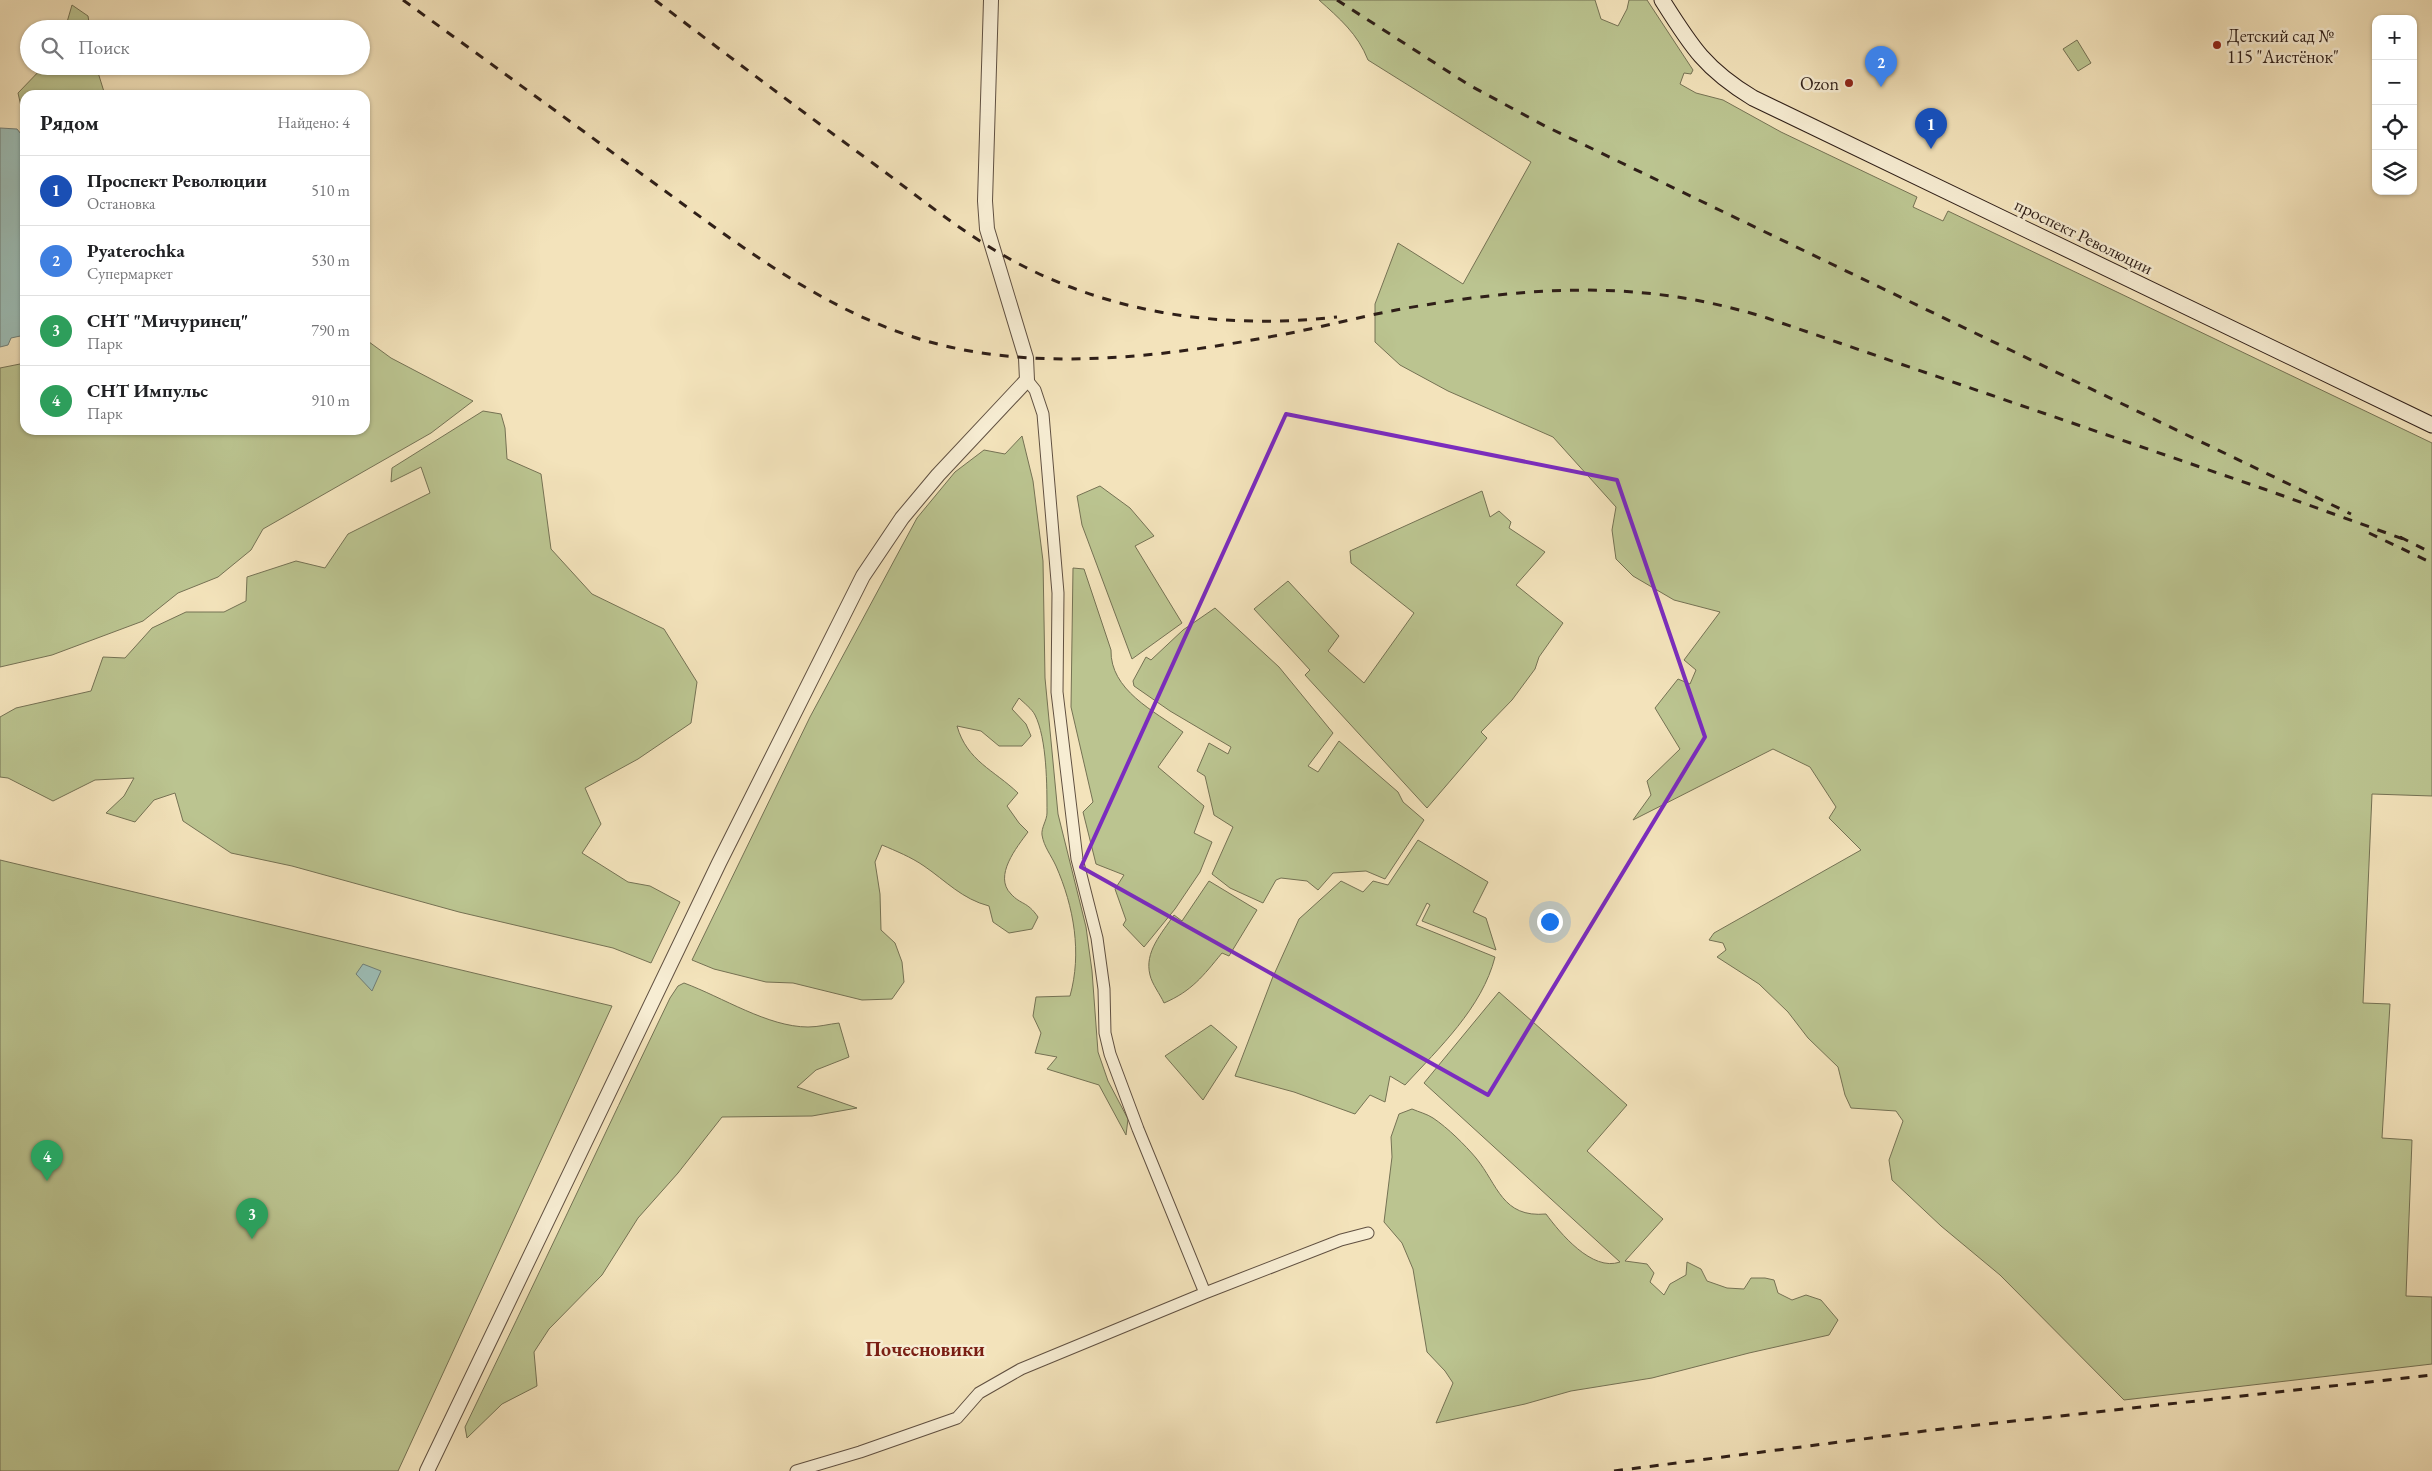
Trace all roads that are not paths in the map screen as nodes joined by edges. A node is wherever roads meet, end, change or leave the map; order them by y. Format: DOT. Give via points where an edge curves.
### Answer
graph roads {
  1 [pos="991,0"];
  2 [pos="1662,0"];
  3 [pos="1027,380"];
  4 [pos="2432,425"];
  5 [pos="1368,1233"];
  6 [pos="1205,1293"];
  7 [pos="427,1471"];
  8 [pos="796,1471"];
  1 -- 3 [label="street" via="984,201 987,229 1026,358"];
  2 -- 4 [label="main road, проспект Революции" via="1703,60 1721,77 1780,112"];
  3 -- 6 [label="street" via="1035,390 1043,414 1058,593 1057,692 1077,859 1097,938 1104,989 1105,1033 1138,1129"];
  3 -- 7 [label="street" via="902,518 863,576 719,862"];
  5 -- 6 [label="street" via="1341,1240"];
  6 -- 8 [label="street" via="1022,1369 978,1393 957,1418"];
}
